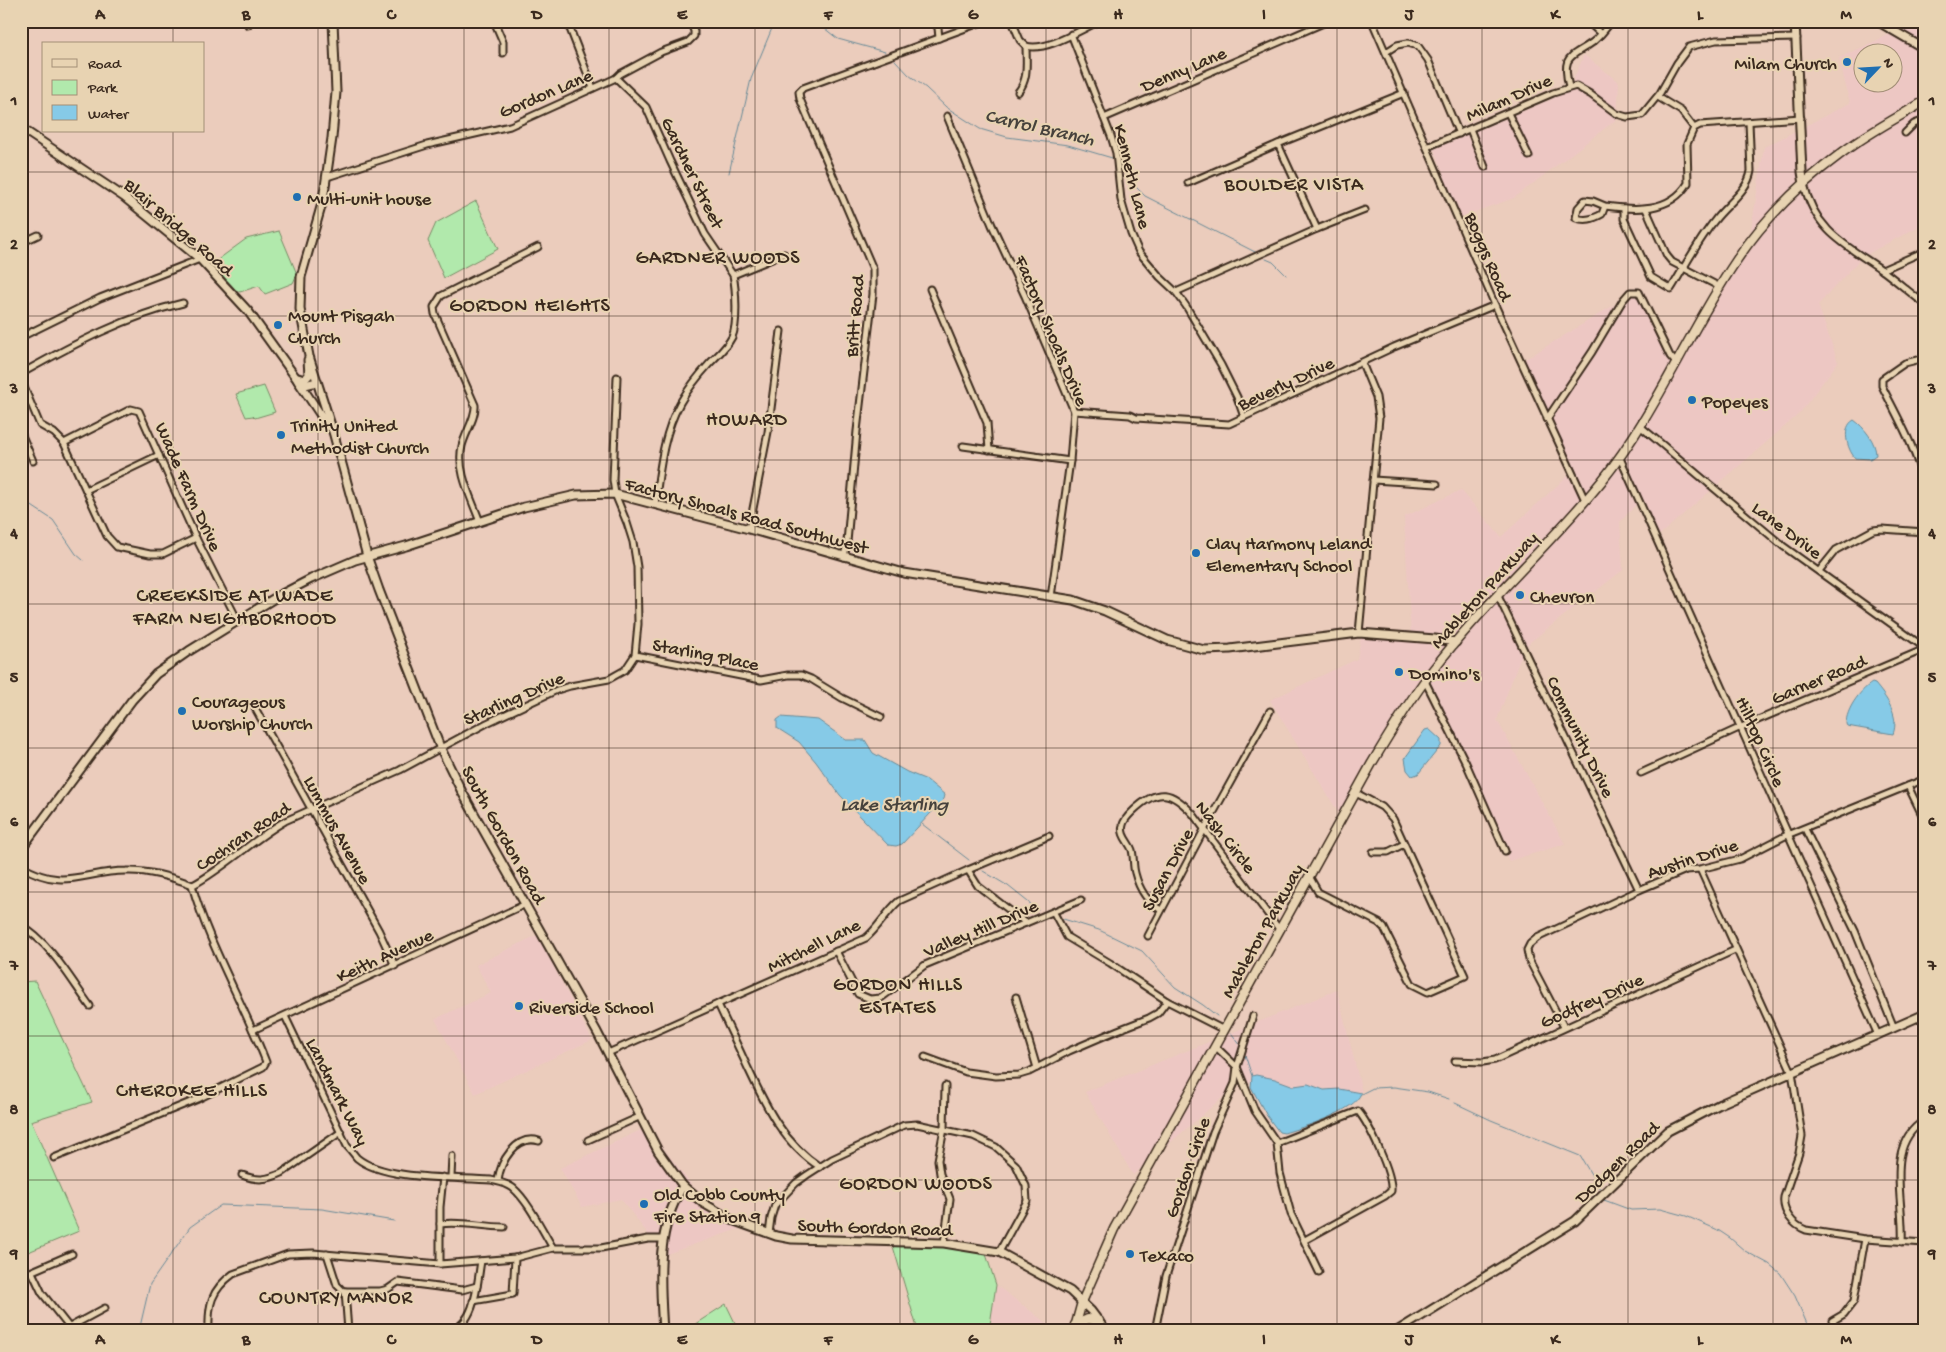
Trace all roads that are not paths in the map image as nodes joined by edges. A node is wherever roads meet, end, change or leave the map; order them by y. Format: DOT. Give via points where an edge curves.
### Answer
graph roads {
  1 [pos="333,21"];
  2 [pos="494,21"];
  3 [pos="567,21"];
  4 [pos="690,21"];
  5 [pos="933,21"];
  6 [pos="984,21"];
  7 [pos="1012,21"];
  8 [pos="1100,21"];
  9 [pos="1328,21"];
  10 [pos="1372,21"];
  11 [pos="1586,21"];
  12 [pos="1612,21"];
  13 [pos="1795,21"];
  14 [pos="1877,21"];
  15 [pos="1071,34"];
  16 [pos="1601,34"];
  17 [pos="940,38"];
  18 [pos="1797,38"];
  19 [pos="1026,46"];
  20 [pos="1925,49"];
  21 [pos="1386,52"];
  22 [pos="503,53"];
  23 [pos="616,78"];
  24 [pos="1569,87"];
  25 [pos="592,88"];
  26 [pos="1018,92"];
  27 [pos="1404,93"];
  28 [pos="1658,97"];
  29 [pos="1925,101"];
  30 [pos="1508,113"];
  31 [pos="947,116"];
  32 [pos="1104,118"];
  33 [pos="1800,118"];
  34 [pos="1925,120"];
  35 [pos="1749,122"];
  36 [pos="21,128"];
  37 [pos="1694,128"];
  38 [pos="1470,129"];
  39 [pos="1905,133"];
  40 [pos="1459,134"];
  41 [pos="1278,144"];
  42 [pos="1427,147"];
  43 [pos="1529,156"];
  44 [pos="1485,166"];
  45 [pos="327,177"];
  46 [pos="1188,184"];
  47 [pos="1804,184"];
  48 [pos="1605,206"];
  49 [pos="1624,208"];
  50 [pos="1646,209"];
  51 [pos="1365,210"];
  52 [pos="1317,229"];
  53 [pos="38,235"];
  54 [pos="21,242"];
  55 [pos="538,247"];
  56 [pos="1925,252"];
  57 [pos="784,254"];
  58 [pos="200,259"];
  59 [pos="1684,268"];
  60 [pos="1882,270"];
  61 [pos="733,275"];
  62 [pos="1720,287"];
  63 [pos="930,289"];
  64 [pos="1176,292"];
  65 [pos="184,304"];
  66 [pos="1925,304"];
  67 [pos="1495,305"];
  68 [pos="781,331"];
  69 [pos="21,337"];
  70 [pos="309,356"];
  71 [pos="1925,358"];
  72 [pos="1362,363"];
  73 [pos="1676,363"];
  74 [pos="617,376"];
  75 [pos="295,377"];
  76 [pos="21,379"];
  77 [pos="317,382"];
  78 [pos="1074,411"];
  79 [pos="1244,417"];
  80 [pos="1547,419"];
  81 [pos="1640,426"];
  82 [pos="21,433"];
  83 [pos="334,435"];
  84 [pos="64,443"];
  85 [pos="963,446"];
  86 [pos="989,450"];
  87 [pos="159,455"];
  88 [pos="1620,458"];
  89 [pos="33,461"];
  90 [pos="1070,461"];
  91 [pos="1923,467"];
  92 [pos="1373,480"];
  93 [pos="1437,484"];
  94 [pos="1925,489"];
  95 [pos="86,490"];
  96 [pos="615,494"];
  97 [pos="1585,500"];
  98 [pos="655,504"];
  99 [pos="480,522"];
  100 [pos="749,529"];
  101 [pos="1925,532"];
  102 [pos="196,538"];
  103 [pos="367,556"];
  104 [pos="844,557"];
  105 [pos="1819,571"];
  106 [pos="1498,596"];
  107 [pos="1051,597"];
  108 [pos="238,620"];
  109 [pos="1359,633"];
  110 [pos="1456,642"];
  111 [pos="1925,648"];
  112 [pos="635,655"];
  113 [pos="1425,681"];
  114 [pos="254,708"];
  115 [pos="1270,711"];
  116 [pos="881,717"];
  117 [pos="1740,728"];
  118 [pos="440,747"];
  119 [pos="1642,773"];
  120 [pos="1925,779"];
  121 [pos="1908,786"];
  122 [pos="1356,793"];
  123 [pos="311,808"];
  124 [pos="1925,821"];
  125 [pos="1204,828"];
  126 [pos="1805,829"];
  127 [pos="1787,835"];
  128 [pos="1049,836"];
  129 [pos="1404,844"];
  130 [pos="21,849"];
  131 [pos="1505,851"];
  132 [pos="1373,852"];
  133 [pos="21,866"];
  134 [pos="1700,869"];
  135 [pos="968,870"];
  136 [pos="1309,876"];
  137 [pos="192,885"];
  138 [pos="1639,890"];
  139 [pos="1081,900"];
  140 [pos="526,904"];
  141 [pos="1161,910"];
  142 [pos="1054,912"];
  143 [pos="1026,923"];
  144 [pos="21,926"];
  145 [pos="1279,929"];
  146 [pos="1148,936"];
  147 [pos="1735,950"];
  148 [pos="836,951"];
  149 [pos="395,966"];
  150 [pos="1016,997"];
  151 [pos="1167,1001"];
  152 [pos="718,1004"];
  153 [pos="90,1006"];
  154 [pos="1925,1014"];
  155 [pos="284,1016"];
  156 [pos="1253,1016"];
  157 [pos="1564,1027"];
  158 [pos="1894,1028"];
  159 [pos="253,1030"];
  160 [pos="1224,1030"];
  161 [pos="1878,1035"];
  162 [pos="1216,1046"];
  163 [pos="608,1053"];
  164 [pos="925,1057"];
  165 [pos="1455,1061"];
  166 [pos="1237,1067"];
  167 [pos="1037,1068"];
  168 [pos="1792,1072"];
  169 [pos="945,1086"];
  170 [pos="639,1117"];
  171 [pos="1925,1120"];
  172 [pos="944,1129"];
  173 [pos="341,1132"];
  174 [pos="539,1140"];
  175 [pos="588,1140"];
  176 [pos="1277,1143"];
  177 [pos="452,1156"];
  178 [pos="54,1158"];
  179 [pos="820,1166"];
  180 [pos="242,1175"];
  181 [pos="443,1177"];
  182 [pos="451,1177"];
  183 [pos="498,1181"];
  184 [pos="684,1186"];
  185 [pos="440,1224"];
  186 [pos="504,1227"];
  187 [pos="769,1234"];
  188 [pos="662,1239"];
  189 [pos="1865,1239"];
  190 [pos="1305,1240"];
  191 [pos="1902,1242"];
  192 [pos="944,1243"];
  193 [pos="1925,1243"];
  194 [pos="553,1248"];
  195 [pos="999,1252"];
  196 [pos="72,1254"];
  197 [pos="327,1254"];
  198 [pos="515,1258"];
  199 [pos="481,1261"];
  200 [pos="440,1264"];
  201 [pos="32,1272"];
  202 [pos="1319,1272"];
  203 [pos="21,1276"];
  204 [pos="477,1286"];
  205 [pos="345,1291"];
  206 [pos="473,1301"];
  207 [pos="1082,1302"];
  208 [pos="105,1308"];
  209 [pos="1099,1321"];
  210 [pos="1832,1321"];
  211 [pos="1075,1328"];
  212 [pos="70,1329"];
  213 [pos="210,1331"];
  214 [pos="348,1331"];
  215 [pos="451,1331"];
  216 [pos="663,1331"];
  217 [pos="1106,1331"];
  218 [pos="1155,1331"];
  219 [pos="1397,1331"];
  1 -- 45 [label="street, South Gordon Road" via="336,92"];
  2 -- 22 [label="street" via="504,42"];
  3 -- 25 [label="street"];
  4 -- 23 [label="street, Gordon Lane" via="694,36 688,42"];
  5 -- 17 [label="street"];
  6 -- 17 [label="street"];
  7 -- 19 [label="street"];
  8 -- 15 [label="street"];
  9 -- 32 [label="street, Denny Lane"];
  10 -- 21 [label="street, Boggs Road"];
  11 -- 16 [label="street"];
  12 -- 16 [label="street"];
  13 -- 18 [label="street"];
  14 -- 20 [label="street"];
  15 -- 19 [label="street" via="1046,46"];
  15 -- 32 [label="street, Kenneth Lane"];
  16 -- 24 [label="street" via="1568,60 1566,75"];
  17 -- 104 [label="street, Britt Road" via="799,92 873,269 873,294"];
  18 -- 28 [label="street, Milam Drive" via="1716,40 1686,48"];
  18 -- 33 [label="street"];
  19 -- 26 [label="street" via="1024,85"];
  21 -- 27 [label="street, Boggs Road"];
  21 -- 40 [label="street" via="1408,43 1422,49"];
  23 -- 25 [label="street, Gordon Lane"];
  23 -- 61 [label="street, Gardner Street" via="646,106 705,234"];
  24 -- 28 [label="street, Milam Drive" via="1585,90 1622,116 1642,115"];
  24 -- 30 [label="street, Milam Drive"];
  25 -- 45 [label="street, Gordon Lane" via="510,126 427,145"];
  27 -- 41 [label="street"];
  27 -- 42 [label="street, Boggs Road"];
  28 -- 37 [label="street" via="1681,112"];
  29 -- 47 [label="main road, Mableton Parkway" via="1844,151"];
  30 -- 38 [label="street, Milam Drive"];
  30 -- 43 [label="street"];
  31 -- 78 [label="street, Factory Shoals Drive"];
  32 -- 64 [label="street, Kenneth Lane" via="1116,153 1121,200 1131,234 1144,258"];
  33 -- 35 [label="street"];
  33 -- 47 [label="street"];
  34 -- 39 [label="street" via="1914,124"];
  35 -- 37 [label="street"];
  35 -- 59 [label="street" via="1750,178 1715,220"];
  36 -- 58 [label="street, Blair Bridge Road" via="124,197"];
  37 -- 50 [label="street" via="1687,144 1688,183 1678,195"];
  38 -- 40 [label="street, Milam Drive"];
  38 -- 44 [label="street"];
  40 -- 42 [label="street, Milam Drive"];
  41 -- 46 [label="street"];
  41 -- 52 [label="street"];
  42 -- 67 [label="street, Boggs Road"];
  45 -- 70 [label="street, South Gordon Road" via="301,277 300,309"];
  47 -- 60 [label="street" via="1812,207 1824,226 1837,240"];
  47 -- 62 [label="main road, Mableton Parkway" via="1759,231"];
  48 -- 48 [label="street" via="1602,214 1595,218 1576,218 1578,208 1585,200"];
  48 -- 49 [label="street"];
  49 -- 50 [label="street"];
  49 -- 59 [label="street" via="1624,219 1651,277 1671,289"];
  50 -- 59 [label="street" via="1667,256"];
  51 -- 52 [label="street"];
  52 -- 64 [label="street"];
  53 -- 54 [label="street"];
  55 -- 99 [label="street" via="441,296 434,307 474,405 475,412 465,434 460,460"];
  56 -- 60 [label="street"];
  57 -- 61 [label="street"];
  58 -- 69 [label="street" via="94,301"];
  58 -- 75 [label="street, Blair Bridge Road" via="248,311"];
  59 -- 62 [label="street"];
  60 -- 66 [label="street"];
  61 -- 98 [label="street" via="735,310 732,336 680,403 668,429"];
  62 -- 73 [label="main road, Mableton Parkway"];
  63 -- 86 [label="street" via="985,416"];
  64 -- 79 [label="street, Kenneth Lane" via="1221,365"];
  65 -- 76 [label="street" via="110,328 24,372"];
  67 -- 72 [label="street, Beverly Drive"];
  67 -- 80 [label="street, Boggs Road"];
  68 -- 100 [label="street" via="768,432"];
  70 -- 75 [label="street" via="309,375 304,380"];
  70 -- 77 [label="street, South Gordon Road"];
  71 -- 91 [label="street" via="1905,363 1882,379 1882,386"];
  72 -- 79 [label="street, Beverly Drive"];
  72 -- 92 [label="street" via="1379,408"];
  73 -- 80 [label="street" via="1639,292 1630,292"];
  73 -- 81 [label="main road, Mableton Parkway"];
  74 -- 96 [label="street"];
  75 -- 77 [label="street" via="302,384"];
  75 -- 83 [label="street, Blair Bridge Road"];
  76 -- 84 [label="street" via="40,425"];
  77 -- 83 [label="street, South Gordon Road"];
  78 -- 79 [label="street, Beverly Drive" via="1199,423 1229,424"];
  78 -- 90 [label="street, Factory Shoals Drive"];
  80 -- 97 [label="street, Boggs Road"];
  81 -- 88 [label="main road, Mableton Parkway"];
  81 -- 105 [label="street, Lane Drive" via="1760,528"];
  82 -- 89 [label="street"];
  83 -- 103 [label="street, South Gordon Road"];
  84 -- 87 [label="street, Wade Farm Drive" via="131,410 139,411"];
  84 -- 95 [label="street"];
  85 -- 86 [label="street"];
  86 -- 90 [label="street"];
  87 -- 95 [label="street"];
  87 -- 102 [label="street, Wade Farm Drive"];
  88 -- 97 [label="main road, Mableton Parkway"];
  88 -- 117 [label="street, Hilltop Circle"];
  90 -- 107 [label="street, Factory Shoals Drive"];
  91 -- 94 [label="street"];
  92 -- 93 [label="street"];
  92 -- 109 [label="street"];
  95 -- 102 [label="street" via="107,536 117,547 163,554"];
  96 -- 98 [label="street, Factory Shoals Road Southwest"];
  96 -- 99 [label="street, Factory Shoals Road Southwest" via="576,495 542,501"];
  96 -- 112 [label="street" via="636,554 638,607"];
  97 -- 106 [label="main road, Mableton Parkway"];
  98 -- 100 [label="street, Factory Shoals Road Southwest"];
  99 -- 103 [label="street, Factory Shoals Road Southwest"];
  100 -- 104 [label="street, Factory Shoals Road Southwest"];
  101 -- 105 [label="street" via="1873,530 1836,550"];
  102 -- 108 [label="street, Wade Farm Drive"];
  103 -- 108 [label="street, Factory Shoals Road Southwest" via="311,579"];
  103 -- 118 [label="street, South Gordon Road"];
  104 -- 107 [label="street, Factory Shoals Road Southwest" via="904,573"];
  105 -- 111 [label="street, Lane Drive"];
  106 -- 110 [label="main road, Mableton Parkway"];
  106 -- 138 [label="street, Community Drive"];
  107 -- 109 [label="street, Factory Shoals Road Southwest" via="1087,605 1167,640 1204,650"];
  108 -- 130 [label="street, Factory Shoals Road Southwest" via="172,662 142,687"];
  109 -- 110 [label="street, Factory Shoals Road Southwest"];
  110 -- 113 [label="main road, Mableton Parkway"];
  111 -- 117 [label="street, Garner Road"];
  112 -- 116 [label="street, Starling Place" via="761,680 801,675"];
  112 -- 118 [label="street, Starling Drive" via="616,677 557,690"];
  113 -- 122 [label="main road, Mableton Parkway" via="1388,736"];
  113 -- 131 [label="street"];
  114 -- 123 [label="street, Lummus Avenue"];
  115 -- 125 [label="street, Susan Drive"];
  117 -- 119 [label="street, Garner Road"];
  117 -- 127 [label="street, Hilltop Circle"];
  118 -- 123 [label="street, Cochran Road" via="400,770"];
  118 -- 140 [label="street, South Gordon Road" via="475,817"];
  120 -- 121 [label="street, Austin Drive"];
  121 -- 124 [label="street"];
  121 -- 126 [label="street, Austin Drive"];
  122 -- 129 [label="street" via="1382,806 1390,814"];
  122 -- 136 [label="main road, Mableton Parkway"];
  123 -- 137 [label="street, Cochran Road" via="271,829 221,868"];
  123 -- 149 [label="street, Lummus Avenue" via="380,931"];
  125 -- 141 [label="street, Susan Drive"];
  125 -- 141 [label="street, Nash Circle" via="1178,799 1168,795 1158,795 1144,802 1122,826 1140,886 1148,901"];
  125 -- 145 [label="street, Nash Circle"];
  126 -- 127 [label="street, Austin Drive"];
  126 -- 158 [label="street" via="1855,931"];
  127 -- 134 [label="street, Austin Drive" via="1740,859"];
  127 -- 161 [label="street, Hilltop Circle"];
  128 -- 135 [label="street, Mitchell Lane"];
  129 -- 132 [label="street" via="1388,852"];
  129 -- 136 [label="street" via="1465,976 1428,992 1412,984 1384,928 1323,894"];
  133 -- 137 [label="street, Cochran Road" via="32,873 61,880 127,871 158,874"];
  134 -- 138 [label="street, Austin Drive" via="1686,870"];
  134 -- 147 [label="street"];
  135 -- 143 [label="street" via="978,886"];
  135 -- 148 [label="street, Mitchell Lane" via="899,900 876,930"];
  136 -- 145 [label="main road, Mableton Parkway"];
  137 -- 159 [label="street" via="201,917"];
  138 -- 157 [label="street, Austin Drive" via="1530,944 1527,950 1529,960"];
  139 -- 142 [label="street, Valley Hill Drive"];
  140 -- 149 [label="street, Keith Avenue"];
  140 -- 163 [label="street, South Gordon Road"];
  141 -- 146 [label="street, Susan Drive"];
  142 -- 143 [label="street, Valley Hill Drive"];
  142 -- 151 [label="street" via="1067,937"];
  143 -- 148 [label="street, Valley Hill Drive" via="925,965 889,994 876,1000 858,994"];
  144 -- 153 [label="street" via="37,936"];
  145 -- 160 [label="main road, Mableton Parkway"];
  147 -- 157 [label="street, Godfrey Drive"];
  147 -- 168 [label="street"];
  148 -- 152 [label="street, Mitchell Lane"];
  149 -- 155 [label="street, Keith Avenue"];
  150 -- 167 [label="street"];
  151 -- 160 [label="street"];
  151 -- 167 [label="street" via="1158,1013 1149,1018"];
  152 -- 163 [label="street, Mitchell Lane"];
  152 -- 179 [label="street" via="774,1120 796,1146"];
  154 -- 158 [label="street, Dodgen Road"];
  155 -- 159 [label="street, Keith Avenue"];
  155 -- 173 [label="street, Landmark Way"];
  156 -- 166 [label="street, Gordon Circle"];
  157 -- 165 [label="street, Godfrey Drive" via="1495,1060"];
  158 -- 161 [label="street, Dodgen Road"];
  159 -- 178 [label="street" via="266,1062 263,1067 198,1100"];
  160 -- 162 [label="main road, Mableton Parkway"];
  161 -- 168 [label="street, Dodgen Road"];
  162 -- 166 [label="street"];
  162 -- 207 [label="main road, Mableton Parkway" via="1114,1229"];
  163 -- 170 [label="street, South Gordon Road"];
  164 -- 167 [label="street" via="966,1072 988,1075 1019,1075"];
  166 -- 176 [label="street" via="1255,1111"];
  166 -- 218 [label="street, Gordon Circle" via="1235,1083 1213,1132 1166,1276"];
  168 -- 189 [label="street" via="1802,1136 1784,1197 1788,1216 1806,1230"];
  168 -- 219 [label="street, Dodgen Road" via="1720,1104 1668,1132 1575,1221"];
  169 -- 172 [label="street"];
  170 -- 175 [label="street"];
  170 -- 184 [label="street, South Gordon Road" via="658,1151"];
  171 -- 191 [label="street" via="1907,1135 1900,1153"];
  172 -- 179 [label="street" via="904,1125"];
  172 -- 192 [label="street" via="939,1167 950,1199"];
  172 -- 195 [label="street" via="986,1141 1008,1156 1023,1177 1027,1201"];
  173 -- 180 [label="street" via="277,1175 264,1180"];
  173 -- 181 [label="street, Landmark Way" via="347,1146 366,1164 397,1173"];
  174 -- 183 [label="street" via="516,1146 504,1161"];
  176 -- 190 [label="street" via="1280,1173 1291,1214"];
  176 -- 190 [label="street" via="1358,1111 1366,1120 1389,1177 1391,1191 1385,1196"];
  177 -- 182 [label="street"];
  179 -- 187 [label="street" via="796,1183 775,1205"];
  181 -- 182 [label="street, Landmark Way"];
  181 -- 185 [label="street"];
  182 -- 183 [label="street, Landmark Way"];
  183 -- 194 [label="street, Landmark Way" via="513,1188 525,1202"];
  184 -- 187 [label="street, South Gordon Road" via="703,1203 732,1220"];
  184 -- 188 [label="street" via="667,1219"];
  185 -- 186 [label="street"];
  185 -- 200 [label="street"];
  187 -- 192 [label="street, South Gordon Road" via="809,1241"];
  188 -- 194 [label="street" via="601,1248"];
  188 -- 216 [label="street"];
  189 -- 191 [label="street"];
  189 -- 210 [label="street" via="1854,1301 1844,1314"];
  190 -- 202 [label="street"];
  191 -- 193 [label="street"];
  192 -- 195 [label="street, South Gordon Road"];
  194 -- 198 [label="street"];
  195 -- 207 [label="street, South Gordon Road" via="1070,1291"];
  196 -- 201 [label="street"];
  197 -- 200 [label="street"];
  197 -- 205 [label="street" via="337,1285"];
  197 -- 213 [label="street" via="288,1254 233,1274 209,1304"];
  198 -- 199 [label="street"];
  198 -- 206 [label="street" via="513,1294"];
  199 -- 200 [label="street"];
  199 -- 204 [label="street"];
  201 -- 203 [label="street"];
  201 -- 212 [label="street" via="42,1292"];
  204 -- 205 [label="street" via="462,1290 398,1282 380,1291"];
  204 -- 206 [label="street"];
  205 -- 214 [label="street"];
  206 -- 215 [label="street" via="466,1322"];
  207 -- 209 [label="street, South Gordon Road"];
  207 -- 211 [label="main road, Mableton Parkway"];
  208 -- 212 [label="street"];
  209 -- 211 [label="main road" via="1088,1319"];
  209 -- 217 [label="street, South Gordon Road"];
}
